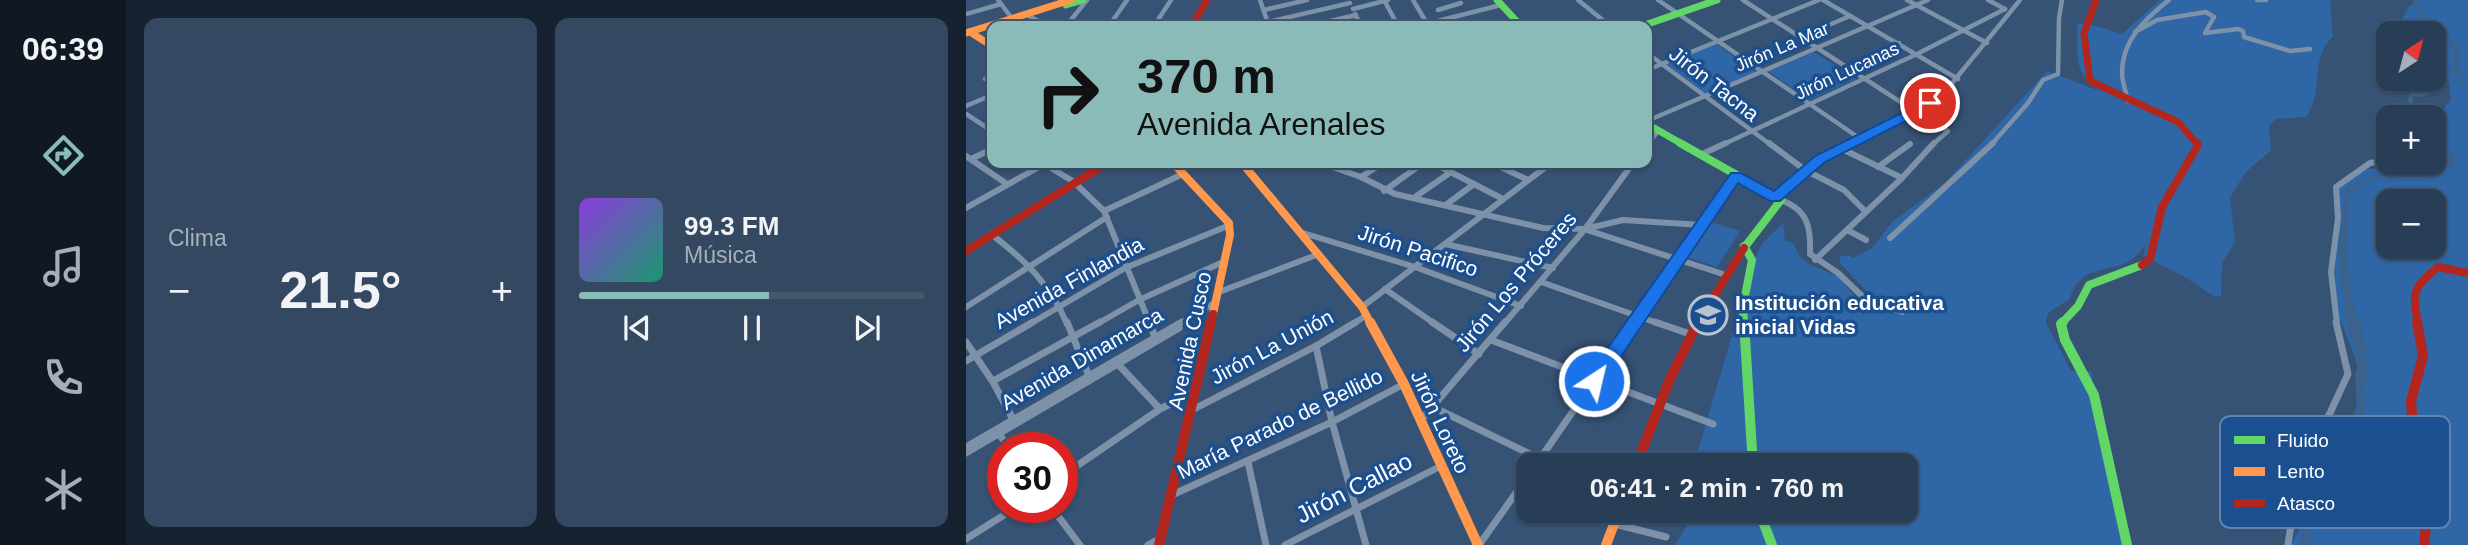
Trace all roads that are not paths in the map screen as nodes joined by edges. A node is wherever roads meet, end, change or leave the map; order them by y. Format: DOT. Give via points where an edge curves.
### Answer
graph roads {
  1 [pos="1070,0"];
  2 [pos="1085,0"];
  3 [pos="1129,0"];
  4 [pos="1171,0"];
  5 [pos="1210,0"];
  6 [pos="1261,0"];
  7 [pos="1307,0"];
  8 [pos="1385,0"];
  9 [pos="1413,0"];
  10 [pos="1658,0"];
  11 [pos="1717,0"];
  12 [pos="1743,0"];
  13 [pos="1821,0"];
  14 [pos="1907,0"];
  15 [pos="1928,0"];
  16 [pos="1988,0"];
  17 [pos="2021,0"];
  18 [pos="2062,0"];
  19 [pos="2096,0"];
  20 [pos="2169,0"];
  21 [pos="2257,0"];
  22 [pos="2266,0"];
  23 [pos="1349,1"];
  24 [pos="1581,1"];
  25 [pos="1000,2"];
  26 [pos="1460,2"];
  27 [pos="1499,2"];
  28 [pos="1916,5"];
  29 [pos="1353,9"];
  30 [pos="1264,10"];
  31 [pos="1438,10"];
  32 [pos="2008,10"];
  33 [pos="1677,13"];
  34 [pos="966,14"];
  35 [pos="1469,14"];
  36 [pos="1356,15"];
  37 [pos="1029,16"];
  38 [pos="1850,16"];
  39 [pos="1771,18"];
  40 [pos="1013,19"];
  41 [pos="1007,21"];
  42 [pos="1008,21"];
  43 [pos="1038,21"];
  44 [pos="1070,21"];
  45 [pos="1114,21"];
  46 [pos="1157,21"];
  47 [pos="1196,21"];
  48 [pos="1267,21"];
  49 [pos="1279,21"];
  50 [pos="1330,21"];
  51 [pos="1359,21"];
  52 [pos="1396,21"];
  53 [pos="1426,21"];
  54 [pos="1443,21"];
  55 [pos="1516,21"];
  56 [pos="1605,21"];
  57 [pos="1652,22"];
  58 [pos="1869,25"];
  59 [pos="1963,30"];
  60 [pos="972,32"];
  61 [pos="2134,32"];
  62 [pos="1801,37"];
  63 [pos="1717,41"];
  64 [pos="987,42"];
  65 [pos="1899,43"];
  66 [pos="1987,43"];
  67 [pos="1815,48"];
  68 [pos="2310,50"];
  69 [pos="1916,54"];
  70 [pos="1652,57"];
  71 [pos="1662,64"];
  72 [pos="1652,68"];
  73 [pos="1846,68"];
  74 [pos="1760,72"];
  75 [pos="1863,79"];
  76 [pos="1958,79"];
  77 [pos="1703,96"];
  78 [pos="987,97"];
  79 [pos="2128,101"];
  80 [pos="1808,104"];
  81 [pos="966,106"];
  82 [pos="1914,113"];
  83 [pos="966,114"];
  84 [pos="1652,121"];
  85 [pos="1652,127"];
  86 [pos="987,128"];
  87 [pos="1658,131"];
  88 [pos="1749,132"];
  89 [pos="1652,139"];
  90 [pos="1862,139"];
  91 [pos="1910,144"];
  92 [pos="1842,149"];
  93 [pos="987,151"];
  94 [pos="1700,155"];
  95 [pos="969,158"];
  96 [pos="2376,164"];
  97 [pos="1878,167"];
  98 [pos="1035,168"];
  99 [pos="1052,168"];
  100 [pos="1098,168"];
  101 [pos="1178,168"];
  102 [pos="1246,168"];
  103 [pos="1335,168"];
  104 [pos="1373,168"];
  105 [pos="1416,168"];
  106 [pos="1444,168"];
  107 [pos="1503,168"];
  108 [pos="1544,168"];
  109 [pos="1629,168"];
  110 [pos="1448,170"];
  111 [pos="1804,170"];
  112 [pos="1183,174"];
  113 [pos="1736,176"];
  114 [pos="1361,177"];
  115 [pos="1902,178"];
  116 [pos="1528,180"];
  117 [pos="1074,182"];
  118 [pos="1007,184"];
  119 [pos="1474,184"];
  120 [pos="1384,191"];
  121 [pos="1415,198"];
  122 [pos="1503,199"];
  123 [pos="1778,199"];
  124 [pos="1447,204"];
  125 [pos="966,208"];
  126 [pos="1864,211"];
  127 [pos="1105,214"];
  128 [pos="1483,216"];
  129 [pos="1230,225"];
  130 [pos="1702,225"];
  131 [pos="1585,229"];
  132 [pos="1847,230"];
  133 [pos="1303,233"];
  134 [pos="991,234"];
  135 [pos="1890,238"];
  136 [pos="1866,240"];
  137 [pos="1446,244"];
  138 [pos="1744,246"];
  139 [pos="968,248"];
  140 [pos="1319,254"];
  141 [pos="1678,259"];
  142 [pos="1815,260"];
  143 [pos="1225,261"];
  144 [pos="1031,265"];
  145 [pos="1415,267"];
  146 [pos="1125,268"];
  147 [pos="1553,268"];
  148 [pos="2468,273"];
  149 [pos="1726,275"];
  150 [pos="1541,282"];
  151 [pos="1385,289"];
  152 [pos="1139,300"];
  153 [pos="1216,300"];
  154 [pos="1521,306"];
  155 [pos="966,307"];
  156 [pos="1058,307"];
  157 [pos="1365,311"];
  158 [pos="1902,312"];
  159 [pos="1639,316"];
  160 [pos="1689,334"];
  161 [pos="1073,338"];
  162 [pos="1155,338"];
  163 [pos="1491,340"];
  164 [pos="966,342"];
  165 [pos="1316,346"];
  166 [pos="1479,354"];
  167 [pos="977,355"];
  168 [pos="966,361"];
  169 [pos="1115,362"];
  170 [pos="1089,377"];
  171 [pos="993,381"];
  172 [pos="1594,381"];
  173 [pos="1404,384"];
  174 [pos="1198,389"];
  175 [pos="1657,405"];
  176 [pos="1433,407"];
  177 [pos="1160,410"];
  178 [pos="1193,410"];
  179 [pos="2328,416"];
  180 [pos="2412,416"];
  181 [pos="1421,420"];
  182 [pos="1014,421"];
  183 [pos="1332,422"];
  184 [pos="1713,424"];
  185 [pos="998,431"];
  186 [pos="966,450"];
  187 [pos="1520,453"];
  188 [pos="1543,453"];
  189 [pos="1640,453"];
  190 [pos="1752,453"];
  191 [pos="1248,462"];
  192 [pos="1078,465"];
  193 [pos="1441,466"];
  194 [pos="1516,493"];
  195 [pos="1170,496"];
  196 [pos="1356,509"];
  197 [pos="991,523"];
  198 [pos="1063,523"];
  199 [pos="1764,523"];
  200 [pos="1615,524"];
  201 [pos="1666,537"];
  202 [pos="966,539"];
  203 [pos="1160,541"];
  204 [pos="1080,545"];
  205 [pos="1148,545"];
  206 [pos="1266,545"];
  207 [pos="1285,545"];
  208 [pos="1366,545"];
  209 [pos="1478,545"];
  210 [pos="1606,545"];
  211 [pos="1772,545"];
  212 [pos="2127,545"];
  1 -- 40 [label="main road"];
  2 -- 37 [label="main road"];
  2 -- 44 [label="street"];
  3 -- 45 [label="street"];
  4 -- 46 [label="street"];
  5 -- 47 [label="main road"];
  6 -- 30 [label="street"];
  7 -- 30 [label="street"];
  8 -- 29 [label="street"];
  8 -- 52 [label="street"];
  9 -- 53 [label="street"];
  10 -- 33 [label="street"];
  11 -- 33 [label="main road"];
  12 -- 39 [label="street"];
  13 -- 38 [label="street"];
  13 -- 39 [label="street"];
  14 -- 28 [label="street"];
  15 -- 28 [label="street, Jirón La Mar"];
  16 -- 32 [label="street"];
  17 -- 32 [label="street"];
  18 -- 135 [label="street" via="2057,74 2043,80 1985,152"];
  19 -- 79 [label="main road" via="2084,33 2089,78 2102,90"];
  20 -- 61 [label="street"];
  21 -- 22 [label="street"];
  23 -- 29 [label="street"];
  23 -- 49 [label="street"];
  24 -- 56 [label="street"];
  25 -- 34 [label="street"];
  25 -- 40 [label="street"];
  26 -- 31 [label="street"];
  26 -- 35 [label="street"];
  27 -- 35 [label="street"];
  27 -- 55 [label="main road"];
  28 -- 58 [label="street, Jirón La Mar"];
  28 -- 59 [label="street"];
  29 -- 36 [label="street"];
  30 -- 48 [label="street"];
  32 -- 59 [label="street, Jirón Lucanas"];
  32 -- 66 [label="street"];
  33 -- 57 [label="main road"];
  33 -- 63 [label="street"];
  35 -- 54 [label="street"];
  36 -- 50 [label="street"];
  36 -- 51 [label="street"];
  37 -- 40 [label="main road"];
  37 -- 43 [label="street"];
  38 -- 58 [label="street"];
  38 -- 62 [label="street"];
  39 -- 62 [label="street"];
  39 -- 63 [label="street"];
  40 -- 41 [label="main road"];
  40 -- 42 [label="main road"];
  58 -- 65 [label="street"];
  58 -- 67 [label="street, Jirón La Mar"];
  59 -- 66 [label="street"];
  59 -- 69 [label="street, Jirón Lucanas"];
  60 -- 64 [label="main road"];
  61 -- 68 [label="street" via="2157,20 2206,12 2214,17 2205,33 2241,30 2244,37 2258,42 2290,51"];
  61 -- 79 [label="street" via="2122,73"];
  62 -- 67 [label="street"];
  63 -- 71 [label="street"];
  63 -- 74 [label="street"];
  65 -- 69 [label="street"];
  65 -- 73 [label="street"];
  66 -- 76 [label="street"];
  67 -- 73 [label="street"];
  67 -- 74 [label="street, Jirón La Mar"];
  69 -- 75 [label="street, Jirón Lucanas"];
  69 -- 76 [label="street"];
  70 -- 71 [label="street, Jirón Tacna"];
  71 -- 72 [label="street"];
  71 -- 77 [label="street, Jirón Tacna"];
  73 -- 75 [label="street"];
  74 -- 77 [label="street, Jirón La Mar"];
  74 -- 80 [label="street"];
  75 -- 80 [label="street, Jirón Lucanas"];
  75 -- 82 [label="street"];
  76 -- 82 [label="street"];
  77 -- 84 [label="street, Jirón La Mar"];
  77 -- 88 [label="street, Jirón Tacna"];
  78 -- 81 [label="street"];
  79 -- 212 [label="main road" via="2185,128 2194,134 2198,145 2162,207 2150,259 2136,269 2089,285 2062,324 2064,337 2094,395"];
  80 -- 88 [label="street, Jirón Lucanas"];
  80 -- 90 [label="street"];
  82 -- 90 [label="street"];
  82 -- 115 [label="street" via="1948,131"];
  83 -- 86 [label="street"];
  85 -- 87 [label="main road"];
  87 -- 89 [label="street"];
  87 -- 94 [label="main road"];
  88 -- 94 [label="street, Jirón Lucanas"];
  88 -- 111 [label="street, Jirón Tacna"];
  90 -- 92 [label="street"];
  91 -- 97 [label="street"];
  92 -- 97 [label="street"];
  92 -- 111 [label="street"];
  93 -- 95 [label="street"];
  94 -- 113 [label="main road"];
  95 -- 118 [label="street"];
  96 -- 179 [label="street" via="2361,168 2336,187 2338,218 2331,272 2347,374"];
  97 -- 115 [label="street"];
  98 -- 118 [label="street"];
  99 -- 117 [label="street"];
  100 -- 117 [label="main road"];
  101 -- 112 [label="main road"];
  102 -- 133 [label="main road, Jirón Loreto"];
  103 -- 114 [label="street"];
  104 -- 114 [label="street"];
  105 -- 120 [label="street"];
  106 -- 110 [label="street"];
  107 -- 116 [label="street"];
  108 -- 116 [label="street, Jirón La Unión"];
  109 -- 131 [label="street, Jirón Los Próceres"];
  110 -- 119 [label="street"];
  110 -- 121 [label="street"];
  111 -- 123 [label="street"];
  111 -- 126 [label="street, Jirón Tacna" via="1844,190"];
  112 -- 127 [label="street"];
  112 -- 129 [label="main road"];
  113 -- 123 [label="main road"];
  113 -- 130 [label="street"];
  114 -- 120 [label="street"];
  115 -- 126 [label="street"];
  116 -- 122 [label="street, Jirón La Unión"];
  117 -- 127 [label="street"];
  117 -- 134 [label="main road"];
  118 -- 125 [label="street"];
  119 -- 122 [label="street"];
  119 -- 124 [label="street"];
  120 -- 121 [label="street"];
  121 -- 124 [label="street"];
  122 -- 128 [label="street, Jirón La Unión"];
  123 -- 138 [label="main road"];
  123 -- 142 [label="street" via="1804,211 1812,233 1810,254"];
  124 -- 128 [label="street"];
  126 -- 132 [label="street"];
  127 -- 144 [label="street"];
  127 -- 146 [label="street"];
  128 -- 131 [label="street" via="1543,228"];
  128 -- 137 [label="street, Jirón La Unión"];
  129 -- 143 [label="main road, Avenida Cusco"];
  129 -- 146 [label="street, Avenida Finlandia"];
  130 -- 131 [label="street" via="1623,220"];
  130 -- 141 [label="street"];
  131 -- 141 [label="street"];
  131 -- 147 [label="street, Jirón Los Próceres"];
  132 -- 136 [label="street"];
  132 -- 142 [label="street"];
  133 -- 140 [label="main road, Jirón Loreto"];
  133 -- 145 [label="street, Jirón Pacifico"];
  134 -- 139 [label="main road"];
  134 -- 144 [label="street"];
  137 -- 145 [label="street, Jirón La Unión"];
  137 -- 147 [label="street"];
  138 -- 149 [label="main road"];
  138 -- 190 [label="main road" via="1752,260 1743,306"];
  140 -- 153 [label="street, Avenida Dinamarca"];
  140 -- 157 [label="main road, Jirón Loreto"];
  141 -- 149 [label="street"];
  141 -- 159 [label="street"];
  142 -- 158 [label="street" via="1838,273 1863,298"];
  143 -- 152 [label="street"];
  143 -- 153 [label="main road, Avenida Cusco"];
  144 -- 155 [label="street"];
  144 -- 156 [label="street"];
  145 -- 151 [label="street, Jirón La Unión"];
  145 -- 154 [label="street, Jirón Pacifico"];
  146 -- 152 [label="street"];
  146 -- 156 [label="street, Avenida Finlandia"];
  147 -- 150 [label="street, Jirón Los Próceres"];
  148 -- 180 [label="main road" via="2438,267 2418,284 2413,296 2423,356 2411,401"];
  149 -- 160 [label="main road"];
  150 -- 154 [label="street, Jirón Los Próceres"];
  150 -- 159 [label="street"];
  151 -- 157 [label="street, Jirón La Unión"];
  151 -- 166 [label="street"];
  152 -- 161 [label="street"];
  152 -- 162 [label="street"];
  153 -- 162 [label="street, Avenida Dinamarca"];
  153 -- 174 [label="main road, Avenida Cusco"];
  154 -- 163 [label="street, Jirón Los Próceres"];
  156 -- 161 [label="street"];
  156 -- 167 [label="street, Avenida Finlandia"];
  157 -- 165 [label="street, Jirón La Unión"];
  157 -- 173 [label="main road, Jirón Loreto"];
  159 -- 160 [label="street"];
  159 -- 172 [label="street"];
  160 -- 175 [label="main road"];
  161 -- 170 [label="street"];
  161 -- 171 [label="street"];
  162 -- 169 [label="street, Avenida Dinamarca"];
  163 -- 166 [label="street, Jirón Los Próceres"];
  163 -- 172 [label="street"];
  164 -- 167 [label="street"];
  165 -- 178 [label="street, Jirón La Unión"];
  165 -- 183 [label="street"];
  166 -- 176 [label="street, Jirón Los Próceres"];
  167 -- 168 [label="street, Avenida Finlandia"];
  167 -- 171 [label="street"];
  169 -- 170 [label="street, Avenida Dinamarca"];
  169 -- 177 [label="street"];
  170 -- 182 [label="street, Avenida Dinamarca"];
  171 -- 182 [label="street"];
  172 -- 175 [label="street"];
  172 -- 188 [label="street"];
  173 -- 181 [label="main road, Jirón Loreto"];
  173 -- 183 [label="street, María Parado de Bellido"];
  174 -- 177 [label="street"];
  174 -- 178 [label="main road, Avenida Cusco"];
  175 -- 184 [label="street"];
  175 -- 189 [label="main road"];
  176 -- 181 [label="street, Jirón Los Próceres"];
  176 -- 187 [label="street"];
  177 -- 192 [label="street"];
  178 -- 195 [label="main road, Avenida Cusco"];
  181 -- 193 [label="main road, Jirón Loreto"];
  182 -- 185 [label="street, Avenida Dinamarca"];
  183 -- 191 [label="street, María Parado de Bellido"];
  183 -- 196 [label="street"];
  185 -- 186 [label="street, Avenida Dinamarca"];
  191 -- 195 [label="street, María Parado de Bellido"];
  191 -- 206 [label="street"];
  193 -- 196 [label="street, Jirón Callao"];
  193 -- 209 [label="main road, Jirón Loreto"];
  194 -- 209 [label="street"];
  195 -- 203 [label="main road, Avenida Cusco"];
  196 -- 207 [label="street, Jirón Callao"];
  196 -- 208 [label="street"];
  197 -- 202 [label="street"];
  198 -- 204 [label="street"];
  199 -- 211 [label="main road"];
  200 -- 201 [label="street"];
  200 -- 210 [label="main road"];
  203 -- 205 [label="street"];
}
